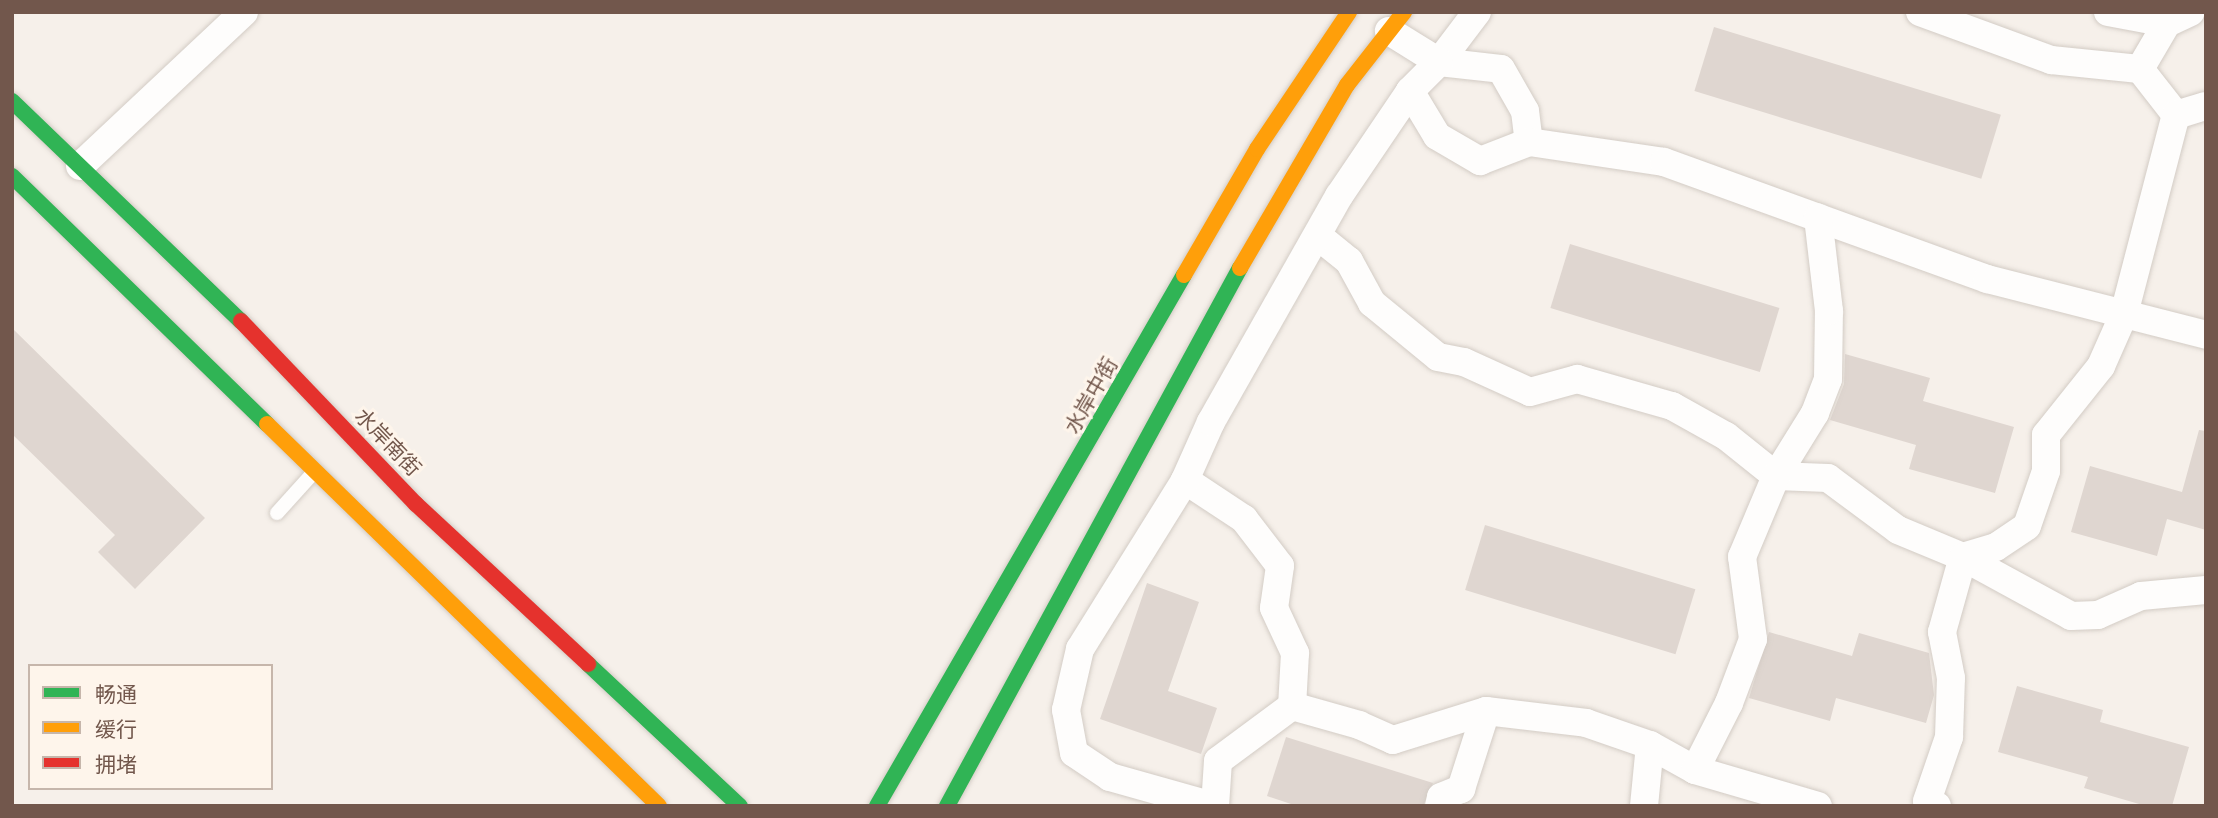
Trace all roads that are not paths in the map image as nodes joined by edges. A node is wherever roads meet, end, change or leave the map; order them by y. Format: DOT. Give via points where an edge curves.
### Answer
graph roads {
  1 [pos="244,12"];
  2 [pos="1349,12"];
  3 [pos="1477,12"];
  4 [pos="1920,12"];
  5 [pos="2109,12"];
  6 [pos="2202,12"];
  7 [pos="2179,18"];
  8 [pos="2206,21"];
  9 [pos="1397,22"];
  10 [pos="1439,62"];
  11 [pos="2140,69"];
  12 [pos="1410,91"];
  13 [pos="12,101"];
  14 [pos="2206,106"];
  15 [pos="2176,115"];
  16 [pos="1529,142"];
  17 [pos="80,166"];
  18 [pos="12,176"];
  19 [pos="1818,218"];
  20 [pos="1318,236"];
  21 [pos="2124,314"];
  22 [pos="2206,335"];
  23 [pos="315,471"];
  24 [pos="1776,476"];
  25 [pos="1185,480"];
  26 [pos="277,513"];
  27 [pos="1963,557"];
  28 [pos="2206,590"];
  29 [pos="1292,706"];
  30 [pos="1486,711"];
  31 [pos="1650,745"];
  32 [pos="1695,770"];
  33 [pos="1923,804"];
  34 [pos="660,806"];
  35 [pos="740,806"];
  36 [pos="877,806"];
  37 [pos="947,806"];
  38 [pos="1214,806"];
  39 [pos="1439,806"];
  40 [pos="1644,806"];
  41 [pos="1818,806"];
  1 -- 17 [label="street"];
  2 -- 36 [label="street, 水岸中街" via="1257,149"];
  3 -- 10 [label="street"];
  4 -- 11 [label="street" via="2051,60"];
  5 -- 7 [label="street"];
  6 -- 8 [label="street"];
  7 -- 11 [label="street"];
  9 -- 10 [label="street"];
  9 -- 37 [label="street" via="1347,85 1278,197"];
  10 -- 12 [label="street"];
  10 -- 16 [label="street" via="1501,69 1525,111"];
  11 -- 15 [label="street"];
  12 -- 16 [label="street" via="1437,136 1480,161"];
  12 -- 20 [label="street" via="1339,196"];
  13 -- 17 [label="street, 水岸南街"];
  14 -- 15 [label="street"];
  15 -- 21 [label="street"];
  16 -- 19 [label="street" via="1664,162"];
  17 -- 35 [label="street, 水岸南街" via="264,343 416,504"];
  18 -- 23 [label="street"];
  19 -- 21 [label="street" via="1987,279"];
  19 -- 24 [label="street" via="1829,311 1828,379 1815,413"];
  20 -- 24 [label="street" via="1349,261 1372,303 1438,357 1464,362 1530,392 1577,379 1672,406 1726,436"];
  20 -- 25 [label="street" via="1211,422"];
  21 -- 22 [label="street"];
  21 -- 27 [label="street" via="2101,366 2046,435 2046,471 2027,526 1996,547"];
  23 -- 26 [label="lane"];
  23 -- 34 [label="street"];
  24 -- 27 [label="street" via="1828,478 1898,530"];
  24 -- 32 [label="street" via="1742,557 1753,639 1729,703"];
  25 -- 29 [label="street" via="1244,519 1280,566 1274,608 1295,653"];
  25 -- 38 [label="street" via="1080,649 1066,710 1074,753 1110,776"];
  27 -- 28 [label="street" via="2071,616 2098,615 2140,596"];
  27 -- 33 [label="street" via="1942,632 1951,678 1949,737"];
  29 -- 30 [label="street" via="1393,740"];
  29 -- 38 [label="street" via="1218,761"];
  30 -- 31 [label="street" via="1586,723"];
  30 -- 39 [label="street" via="1461,789 1441,797"];
  31 -- 32 [label="street"];
  31 -- 40 [label="street"];
  32 -- 41 [label="street"];
}
